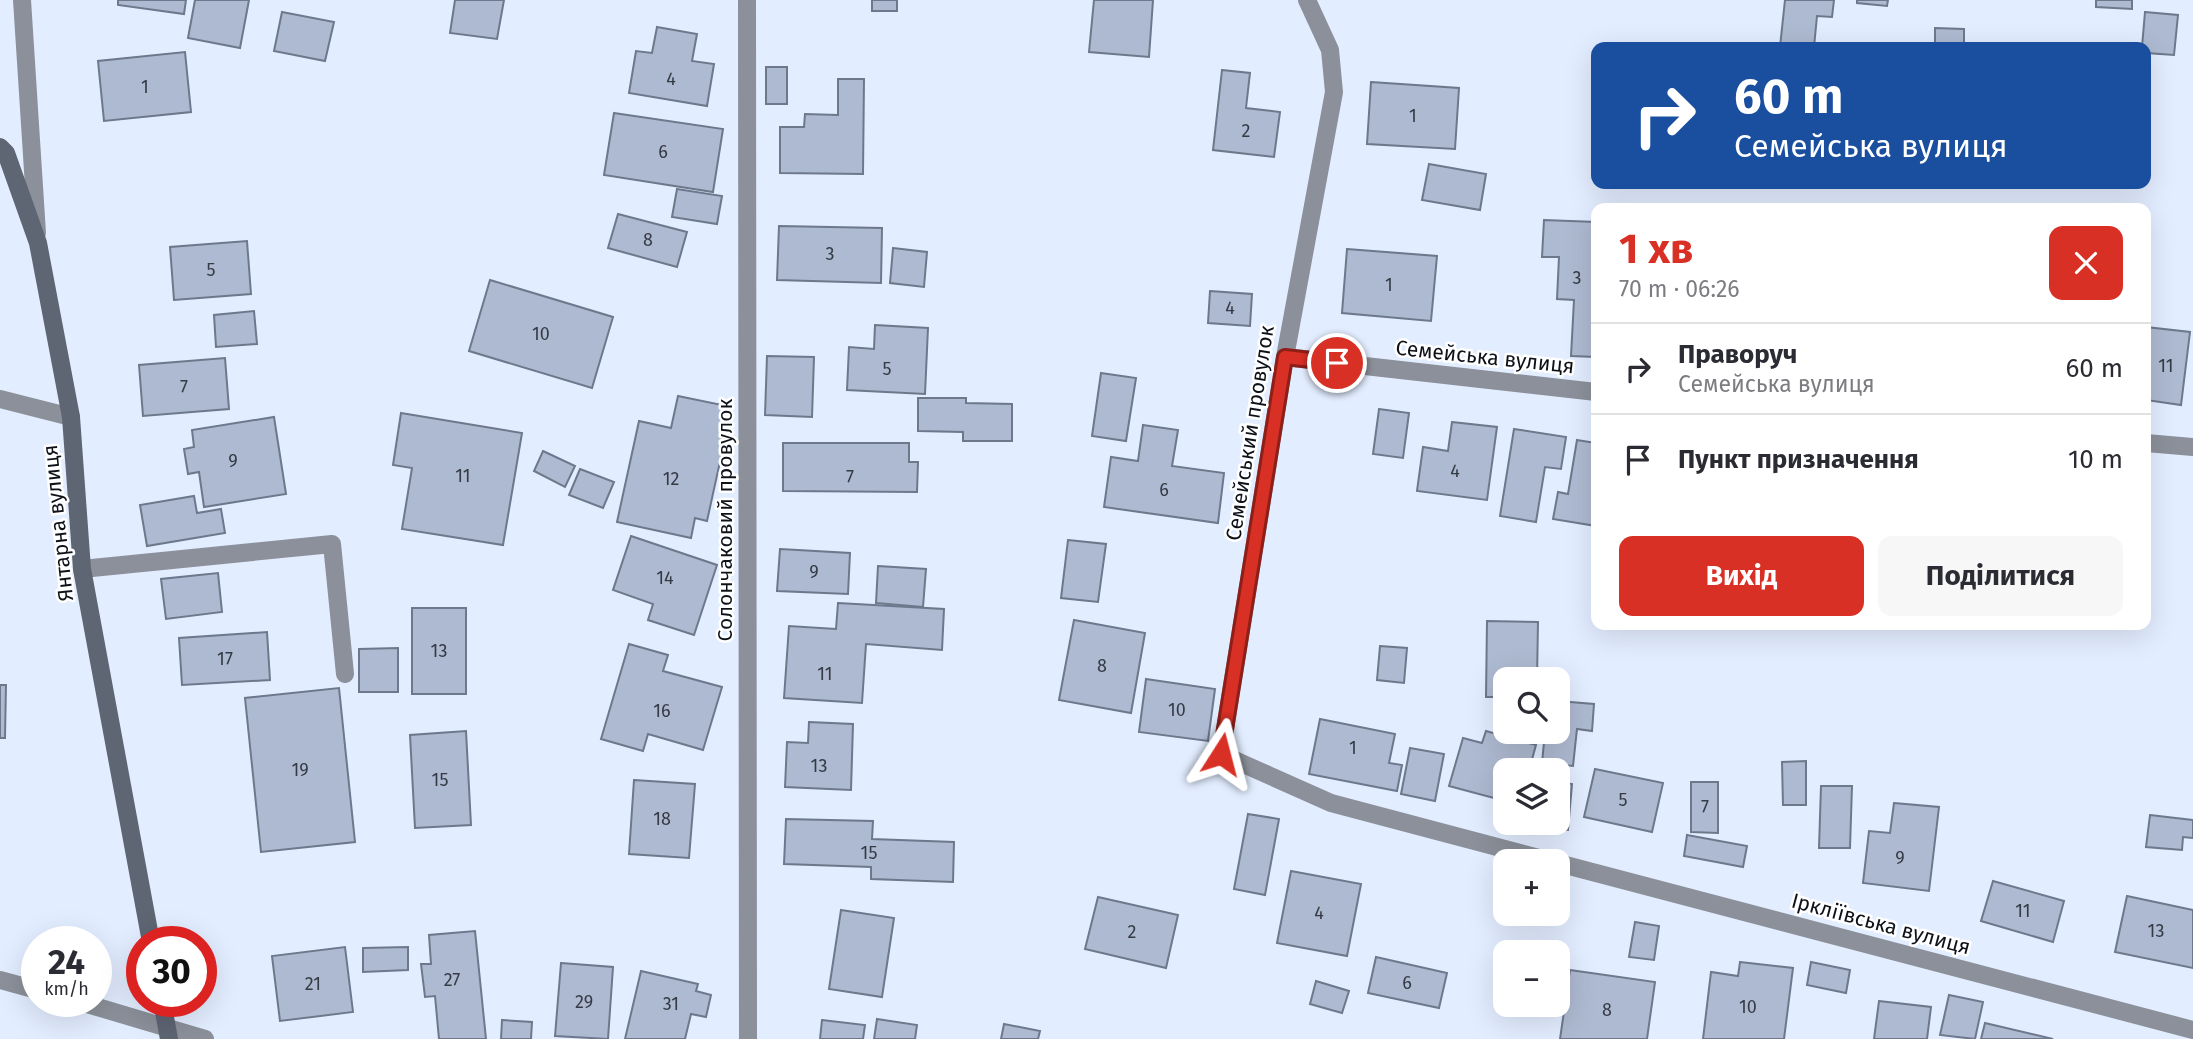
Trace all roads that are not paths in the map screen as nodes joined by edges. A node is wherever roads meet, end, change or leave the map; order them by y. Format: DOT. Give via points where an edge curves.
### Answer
graph roads {
  1 [pos="22,0"];
  2 [pos="747,0"];
  3 [pos="1307,0"];
  4 [pos="0,147"];
  5 [pos="38,243"];
  6 [pos="1285,357"];
  7 [pos="1591,391"];
  8 [pos="0,400"];
  9 [pos="71,417"];
  10 [pos="2151,443"];
  11 [pos="2193,447"];
  12 [pos="82,569"];
  13 [pos="345,674"];
  14 [pos="1505,849"];
  15 [pos="1570,866"];
  16 [pos="148,926"];
  17 [pos="0,980"];
  18 [pos="21,986"];
  19 [pos="112,1013"];
  20 [pos="2193,1030"];
  21 [pos="168,1032"];
  22 [pos="205,1039"];
  23 [pos="748,1039"];
  1 -- 5 [label="street"];
  2 -- 23 [label="street, Солончаковий провулок"];
  3 -- 6 [label="street, Семейський провулок" via="1330,50 1335,92"];
  4 -- 5 [label="main road, Янтарна вулиця"];
  5 -- 9 [label="main road, Янтарна вулиця"];
  6 -- 7 [label="street, Семейська вулиця"];
  6 -- 14 [label="street, Семейський провулок" via="1221,754 1331,803"];
  8 -- 9 [label="street"];
  9 -- 12 [label="main road, Янтарна вулиця"];
  10 -- 11 [label="street"];
  12 -- 13 [label="street" via="332,544"];
  12 -- 16 [label="main road, Янтарна вулиця"];
  15 -- 20 [label="street, Іркліївська вулиця"];
  17 -- 18 [label="street"];
  19 -- 21 [label="street"];
  21 -- 22 [label="street"];
}
